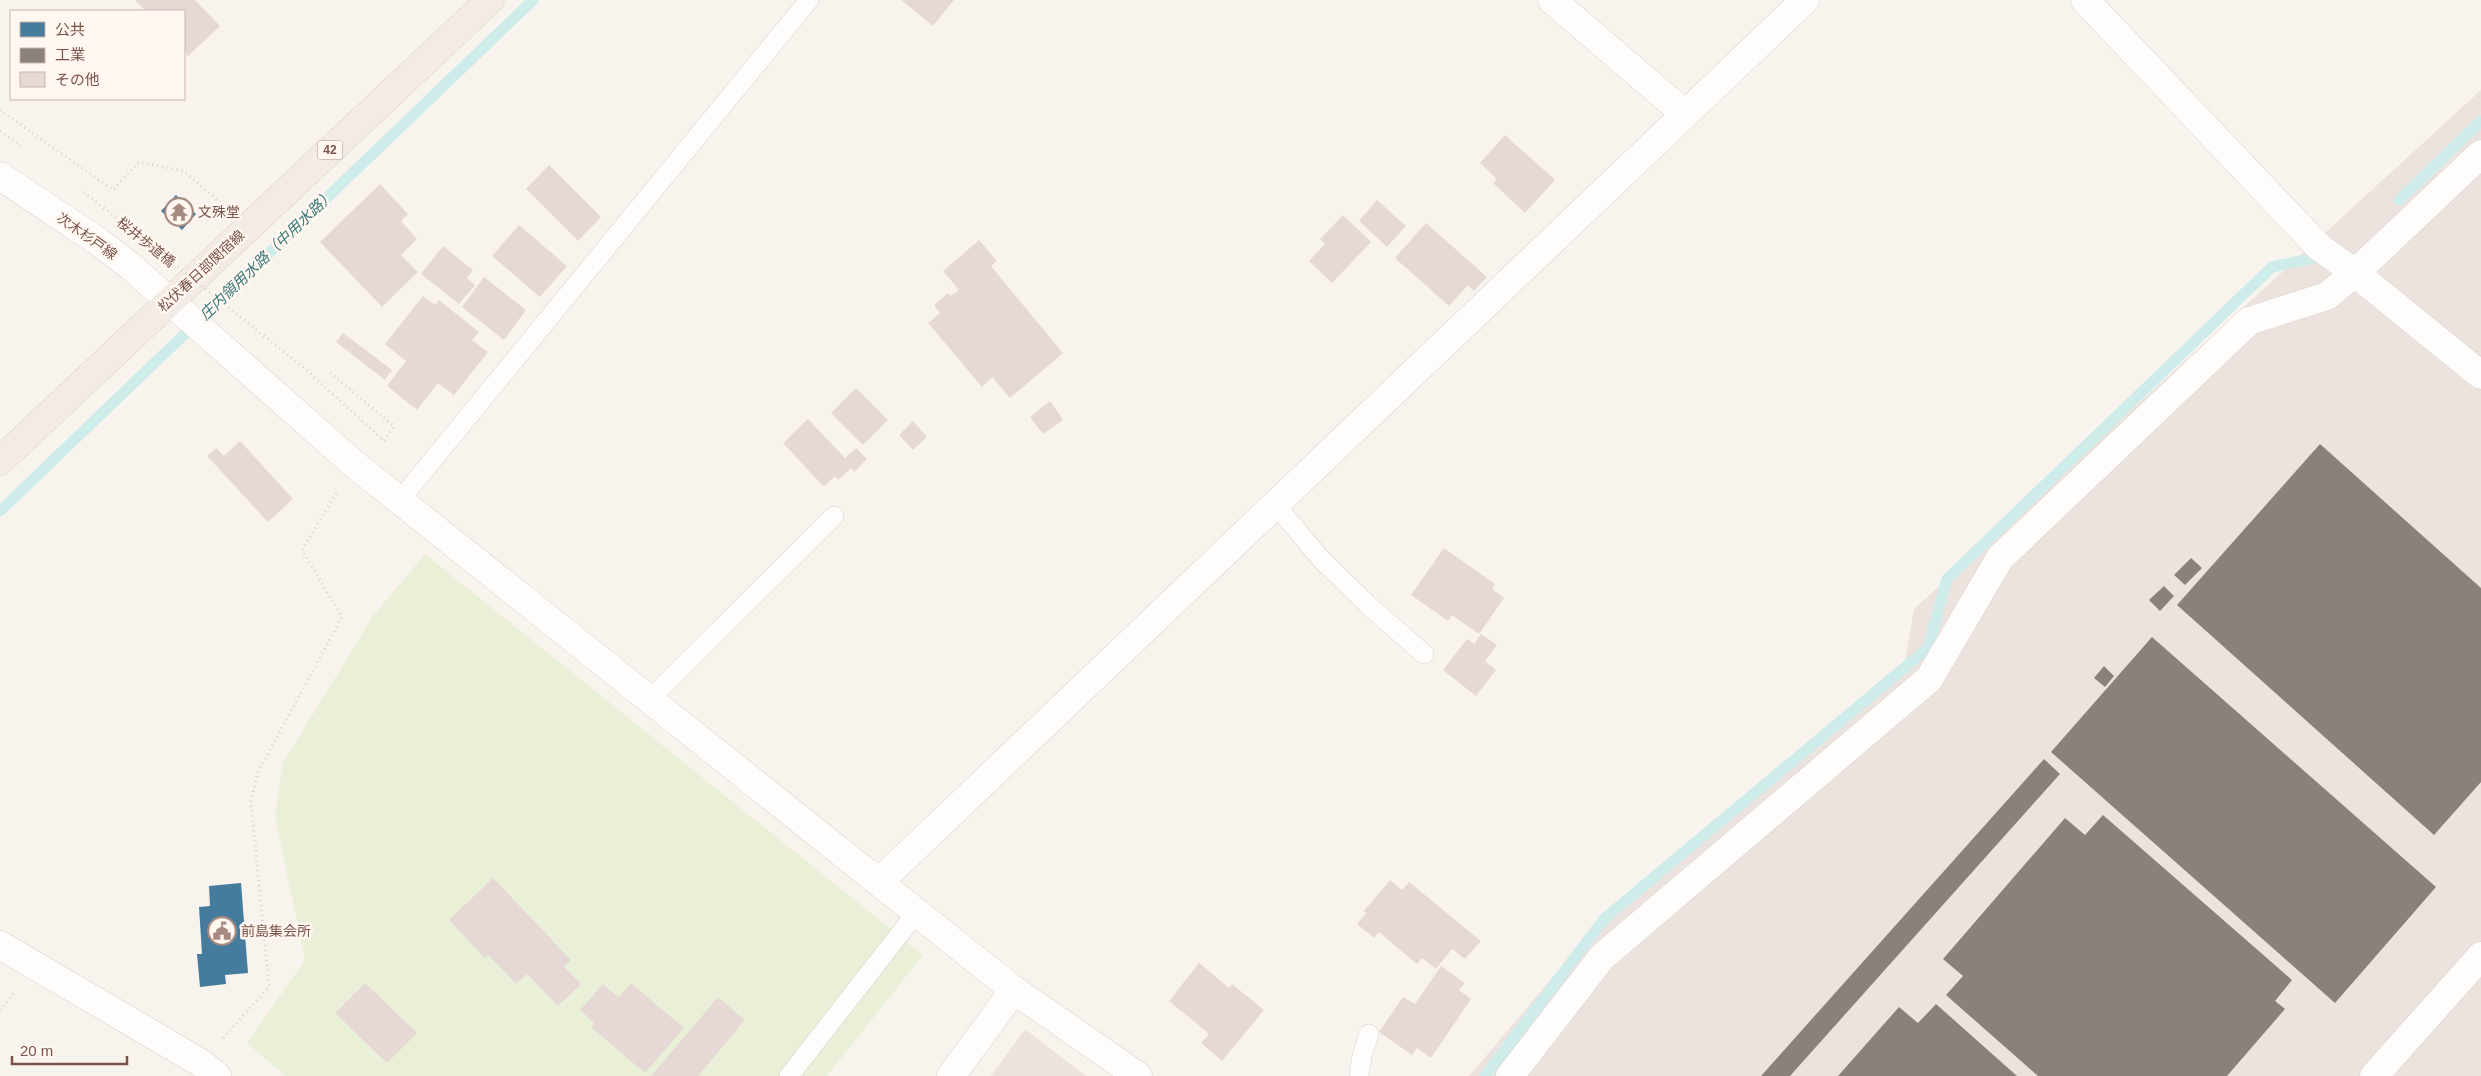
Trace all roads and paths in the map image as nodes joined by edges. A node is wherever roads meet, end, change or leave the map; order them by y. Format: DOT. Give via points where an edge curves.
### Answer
graph roads {
  1 [pos="490,0"];
  2 [pos="809,0"];
  3 [pos="1552,0"];
  4 [pos="1804,0"];
  5 [pos="2085,0"];
  6 [pos="0,110"];
  7 [pos="1685,114"];
  8 [pos="2481,154"];
  9 [pos="0,176"];
  10 [pos="84,192"];
  11 [pos="226,208"];
  12 [pos="2355,273"];
  13 [pos="169,300"];
  14 [pos="328,371"];
  15 [pos="2481,376"];
  16 [pos="0,461"];
  17 [pos="354,464"];
  18 [pos="400,500"];
  19 [pos="1276,504"];
  20 [pos="834,516"];
  21 [pos="1424,654"];
  22 [pos="650,699"];
  23 [pos="879,882"];
  24 [pos="917,912"];
  25 [pos="0,945"];
  26 [pos="2481,956"];
  27 [pos="1014,990"];
  28 [pos="1369,1034"];
  29 [pos="209,1069"];
  30 [pos="789,1076"];
  31 [pos="951,1076"];
  32 [pos="1138,1076"];
  33 [pos="1359,1076"];
  34 [pos="1510,1076"];
  35 [pos="2374,1076"];
  1 -- 13 [label="main road, 松伏春日部関宿線 / 42"];
  2 -- 18 [label="lane"];
  3 -- 7 [label="street"];
  4 -- 7 [label="street"];
  5 -- 12 [label="street" via="2320,247"];
  6 -- 11 [label="path" via="113,190 138,162 184,171"];
  7 -- 19 [label="street"];
  8 -- 12 [label="street"];
  9 -- 13 [label="street, 次木杉戸線" via="99,242"];
  10 -- 14 [label="path, 桜井歩道橋, bridge" via="303,367 384,440 394,426"];
  12 -- 15 [label="street"];
  12 -- 34 [label="street" via="2327,296 2249,322 2000,558 1929,679 1602,957"];
  13 -- 16 [label="main road, 松伏春日部関宿線 / 42"];
  13 -- 17 [label="street, 次木杉戸線"];
  17 -- 18 [label="street, 次木杉戸線"];
  17 -- 29 [label="path" via="302,550 342,616 258,772 251,801 268,987"];
  18 -- 22 [label="street, 次木杉戸線"];
  19 -- 21 [label="lane" via="1321,559"];
  19 -- 23 [label="street"];
  20 -- 22 [label="lane"];
  22 -- 23 [label="street, 次木杉戸線"];
  23 -- 24 [label="street, 次木杉戸線"];
  24 -- 27 [label="street, 次木杉戸線"];
  24 -- 30 [label="lane"];
  25 -- 29 [label="street"];
  26 -- 35 [label="street"];
  27 -- 31 [label="street"];
  27 -- 32 [label="street, 次木杉戸線"];
  28 -- 33 [label="lane"];
}
